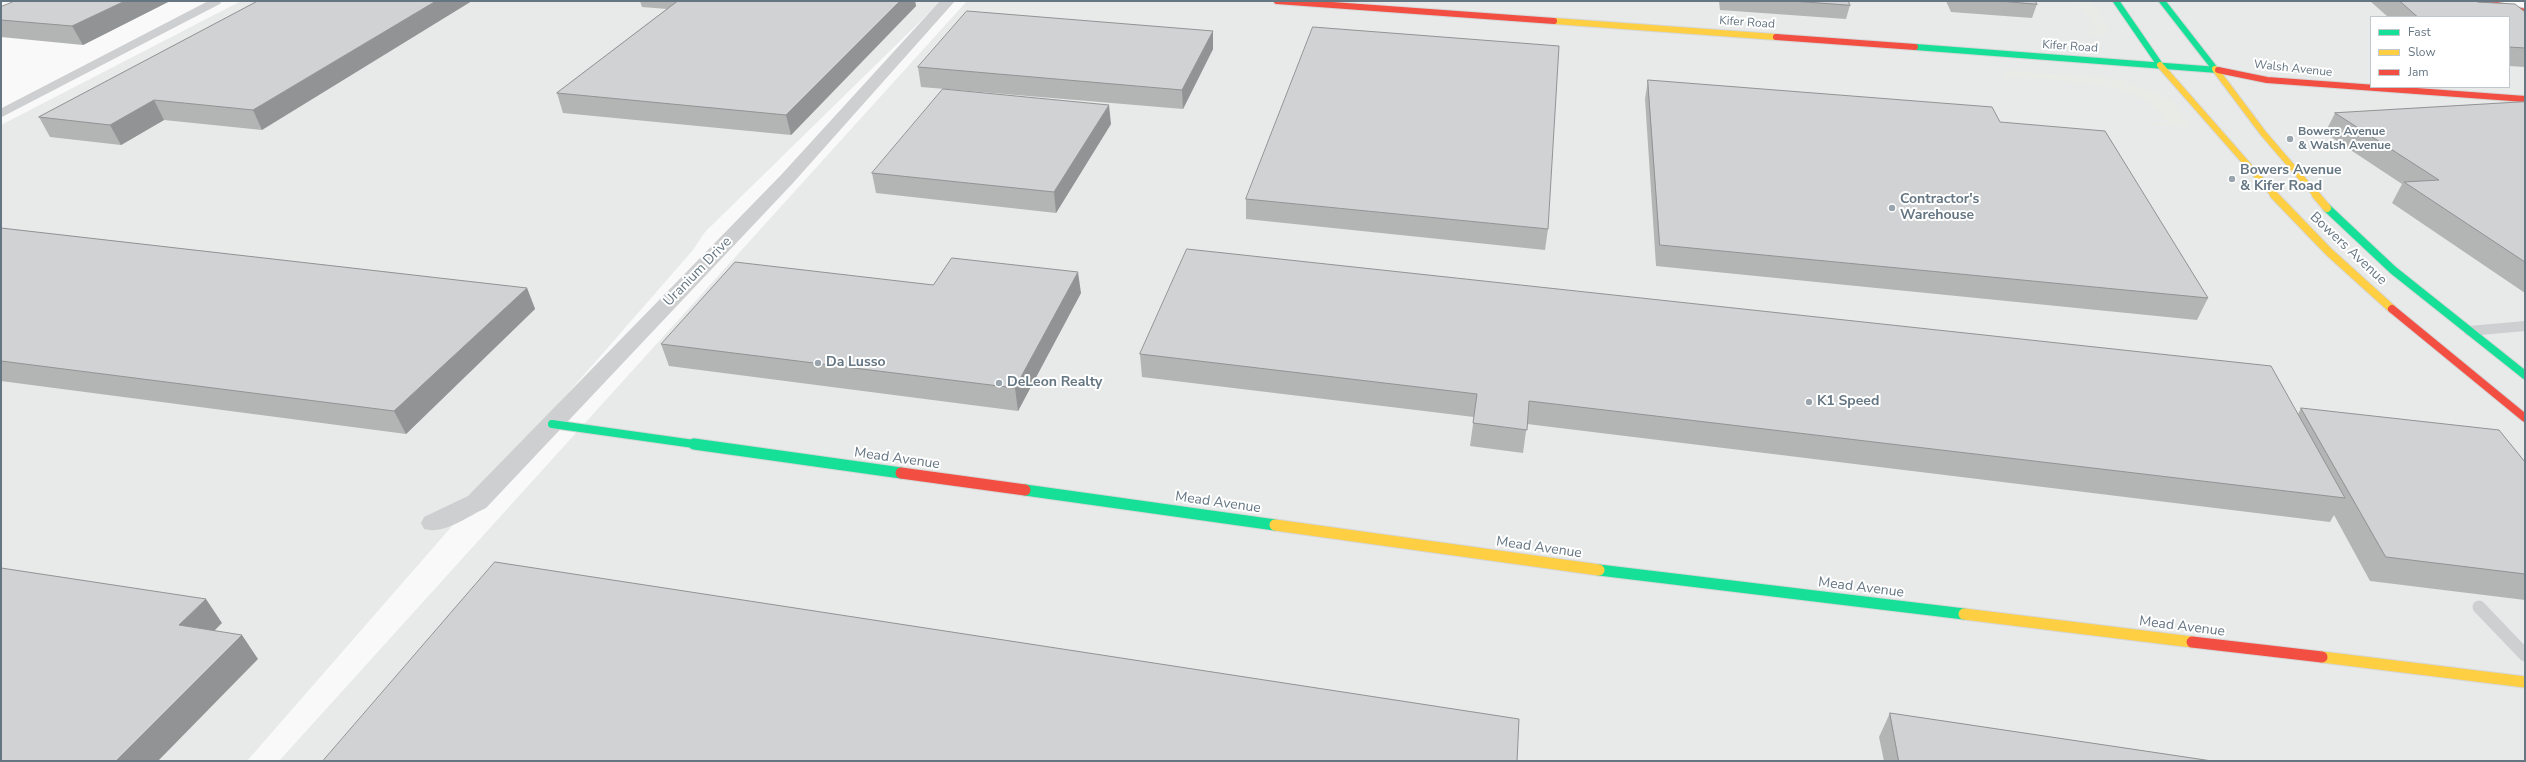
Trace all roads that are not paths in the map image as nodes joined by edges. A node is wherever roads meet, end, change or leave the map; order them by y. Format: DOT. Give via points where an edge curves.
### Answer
graph roads {
  1 [pos="217,1"];
  2 [pos="948,1"];
  3 [pos="1277,1"];
  4 [pos="2116,1"];
  5 [pos="2162,1"];
  6 [pos="2481,1"];
  7 [pos="1373,4"];
  8 [pos="2525,12"];
  9 [pos="2160,65"];
  10 [pos="2250,66"];
  11 [pos="2215,69"];
  12 [pos="2370,88"];
  13 [pos="2373,88"];
  14 [pos="2505,98"];
  15 [pos="2525,99"];
  16 [pos="2522,109"];
  17 [pos="1,114"];
  18 [pos="2525,326"];
  19 [pos="2469,331"];
  20 [pos="2525,375"];
  21 [pos="2525,418"];
  22 [pos="552,424"];
  23 [pos="433,523"];
  24 [pos="2479,607"];
  25 [pos="2525,655"];
  26 [pos="2525,682"];
  1 -- 17 [label="lane"];
  2 -- 22 [label="street, Uranium Drive" via="787,179"];
  3 -- 7 [label="main road, Kifer Road"];
  4 -- 9 [label="main road, Bowers Avenue"];
  5 -- 11 [label="main road, Bowers Avenue"];
  6 -- 8 [label="main road"];
  7 -- 9 [label="main road, Kifer Road"];
  9 -- 11 [label="main road, Kifer Road"];
  9 -- 21 [label="main road, Bowers Avenue" via="2269,192 2330,255"];
  10 -- 11 [label="main road, Walsh Avenue"];
  11 -- 12 [label="main road, Walsh Avenue" via="2267,80"];
  11 -- 19 [label="main road, Bowers Avenue" via="2254,125 2341,221"];
  13 -- 14 [label="main road, Walsh Avenue"];
  14 -- 15 [label="main road, Walsh Avenue"];
  14 -- 16 [label="lane"];
  18 -- 19 [label="lane"];
  19 -- 20 [label="main road, Bowers Avenue"];
  22 -- 23 [label="street, Uranium Drive" via="477,502"];
  22 -- 26 [label="main road, Mead Avenue" via="1597,570"];
  24 -- 25 [label="lane"];
}
